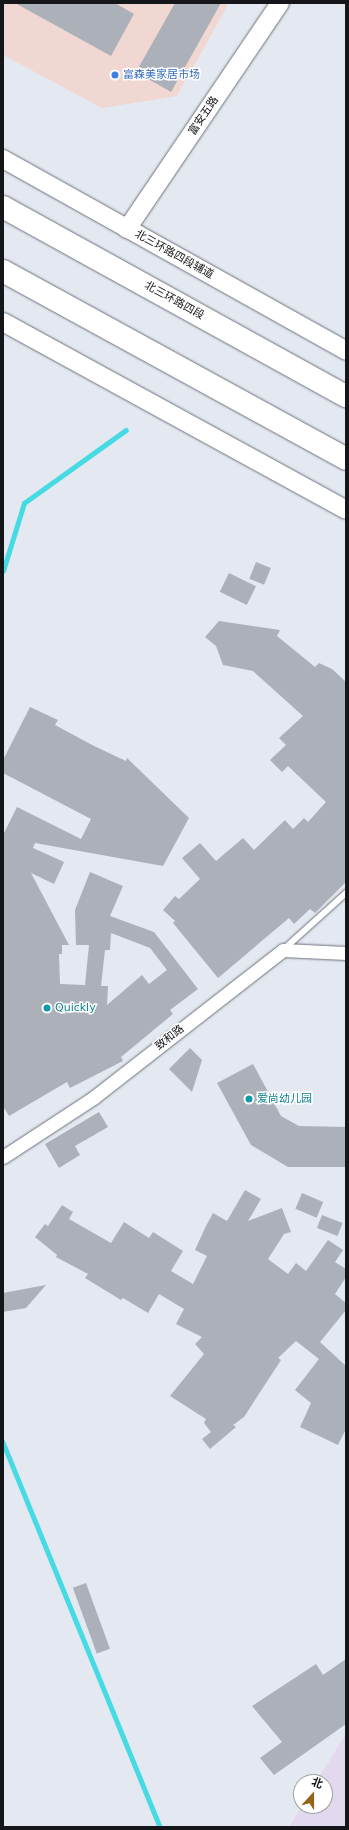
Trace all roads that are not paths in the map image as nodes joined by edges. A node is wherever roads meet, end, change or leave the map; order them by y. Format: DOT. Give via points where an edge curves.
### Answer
graph roads {
  1 [pos="280,3"];
  2 [pos="3,159"];
  3 [pos="3,207"];
  4 [pos="128,229"];
  5 [pos="3,271"];
  6 [pos="3,322"];
  7 [pos="346,351"];
  8 [pos="346,396"];
  9 [pos="346,459"];
  10 [pos="346,510"];
  11 [pos="346,893"];
  12 [pos="283,950"];
  13 [pos="346,953"];
  14 [pos="3,1157"];
  1 -- 4 [label="main road, 富安五路"];
  2 -- 4 [label="main road, 北三环路四段辅道"];
  3 -- 8 [label="highway, 北三环路四段"];
  4 -- 7 [label="main road, 北三环路四段辅道"];
  5 -- 9 [label="highway"];
  6 -- 10 [label="main road"];
  11 -- 12 [label="lane"];
  12 -- 13 [label="street"];
  12 -- 14 [label="street, 致和路" via="93,1098"];
}
